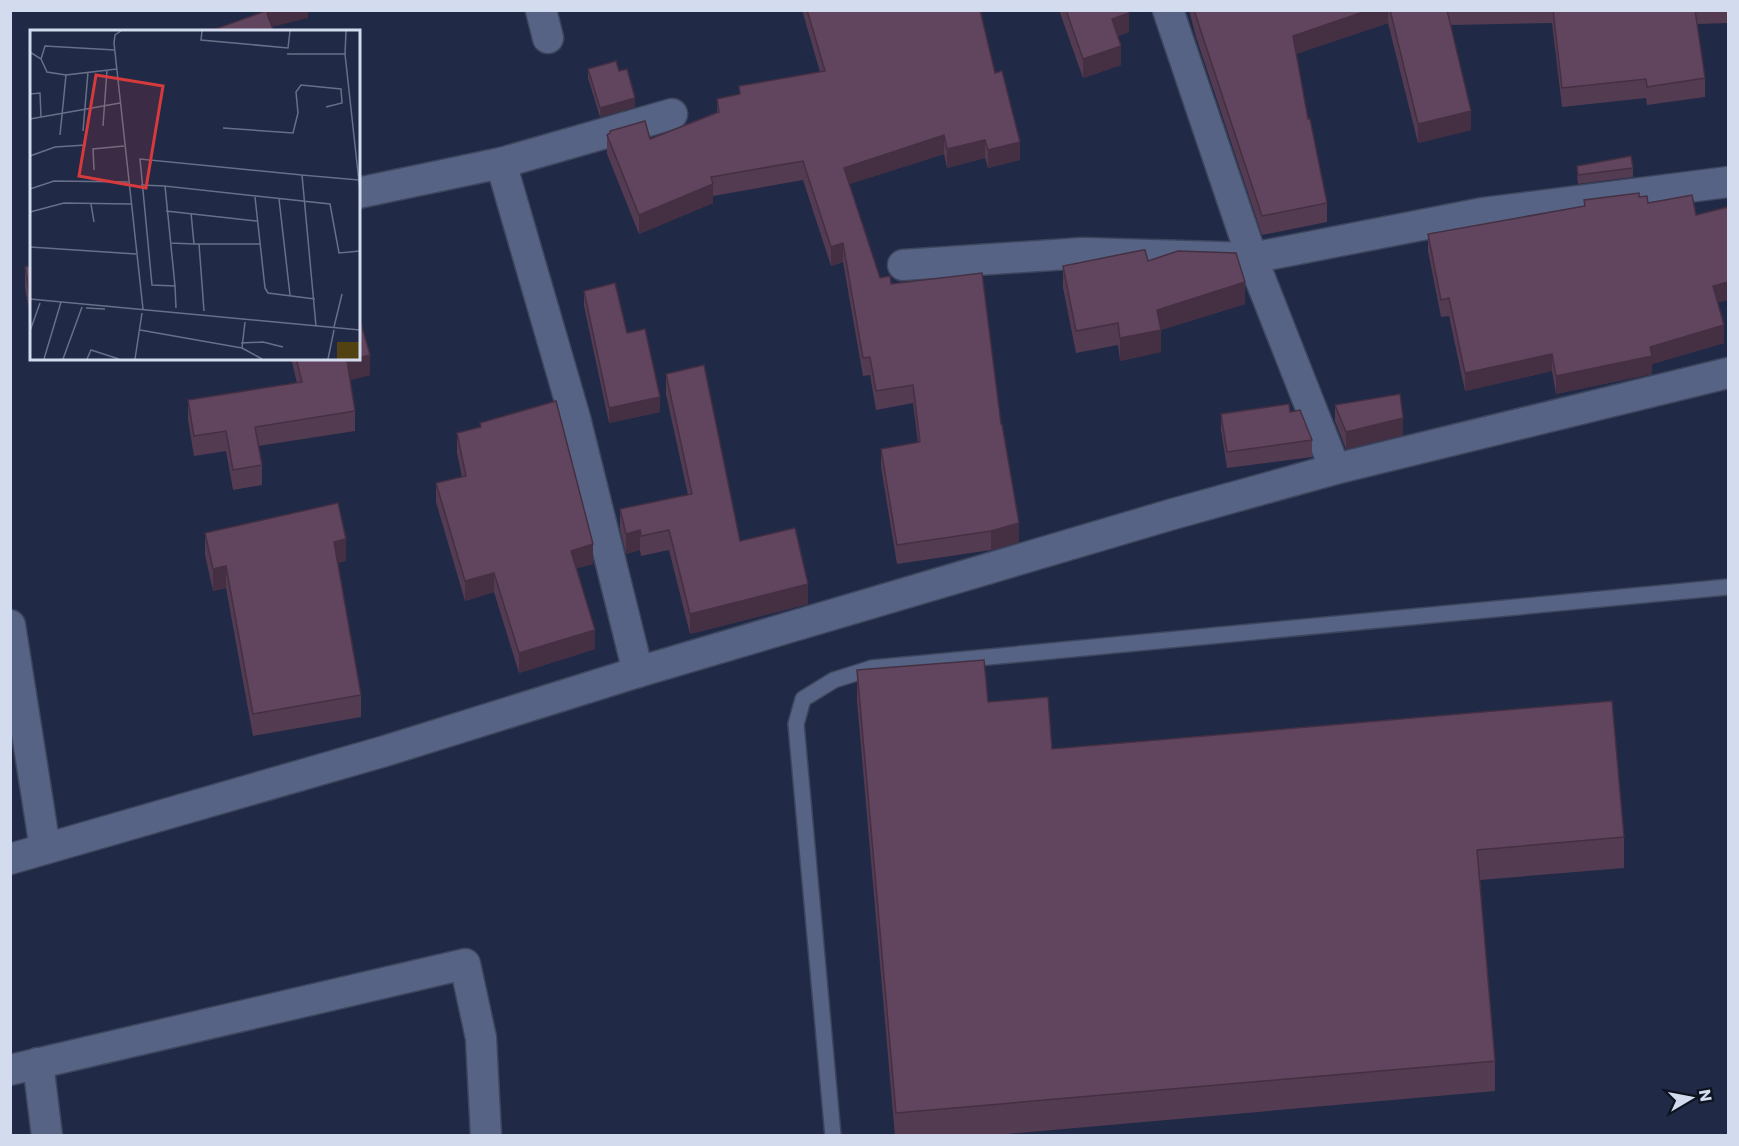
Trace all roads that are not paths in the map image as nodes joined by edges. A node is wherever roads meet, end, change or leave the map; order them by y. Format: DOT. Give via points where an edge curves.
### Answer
graph roads {
  1 [pos="1168,10"];
  2 [pos="672,114"];
  3 [pos="501,164"];
  4 [pos="1728,182"];
  5 [pos="360,193"];
  6 [pos="1252,258"];
  7 [pos="903,266"];
  8 [pos="1728,373"];
  9 [pos="1335,469"];
  10 [pos="1728,587"];
  11 [pos="10,625"];
  12 [pos="638,672"];
  13 [pos="45,848"];
  14 [pos="10,859"];
  15 [pos="24,1066"];
  16 [pos="46,1136"];
  17 [pos="486,1136"];
  18 [pos="833,1136"];
  1 -- 6 [label="street"];
  2 -- 3 [label="street"];
  3 -- 5 [label="street"];
  3 -- 12 [label="street" via="575,418"];
  4 -- 6 [label="street" via="1483,213"];
  6 -- 7 [label="street" via="1083,253"];
  6 -- 9 [label="street"];
  8 -- 9 [label="street"];
  9 -- 12 [label="street"];
  10 -- 18 [label="lane" via="872,668 834,680 803,699 796,724"];
  11 -- 13 [label="street"];
  12 -- 13 [label="street" via="385,751"];
  13 -- 14 [label="street"];
  15 -- 16 [label="street"];
  15 -- 17 [label="street" via="465,964 481,1038"];
}
